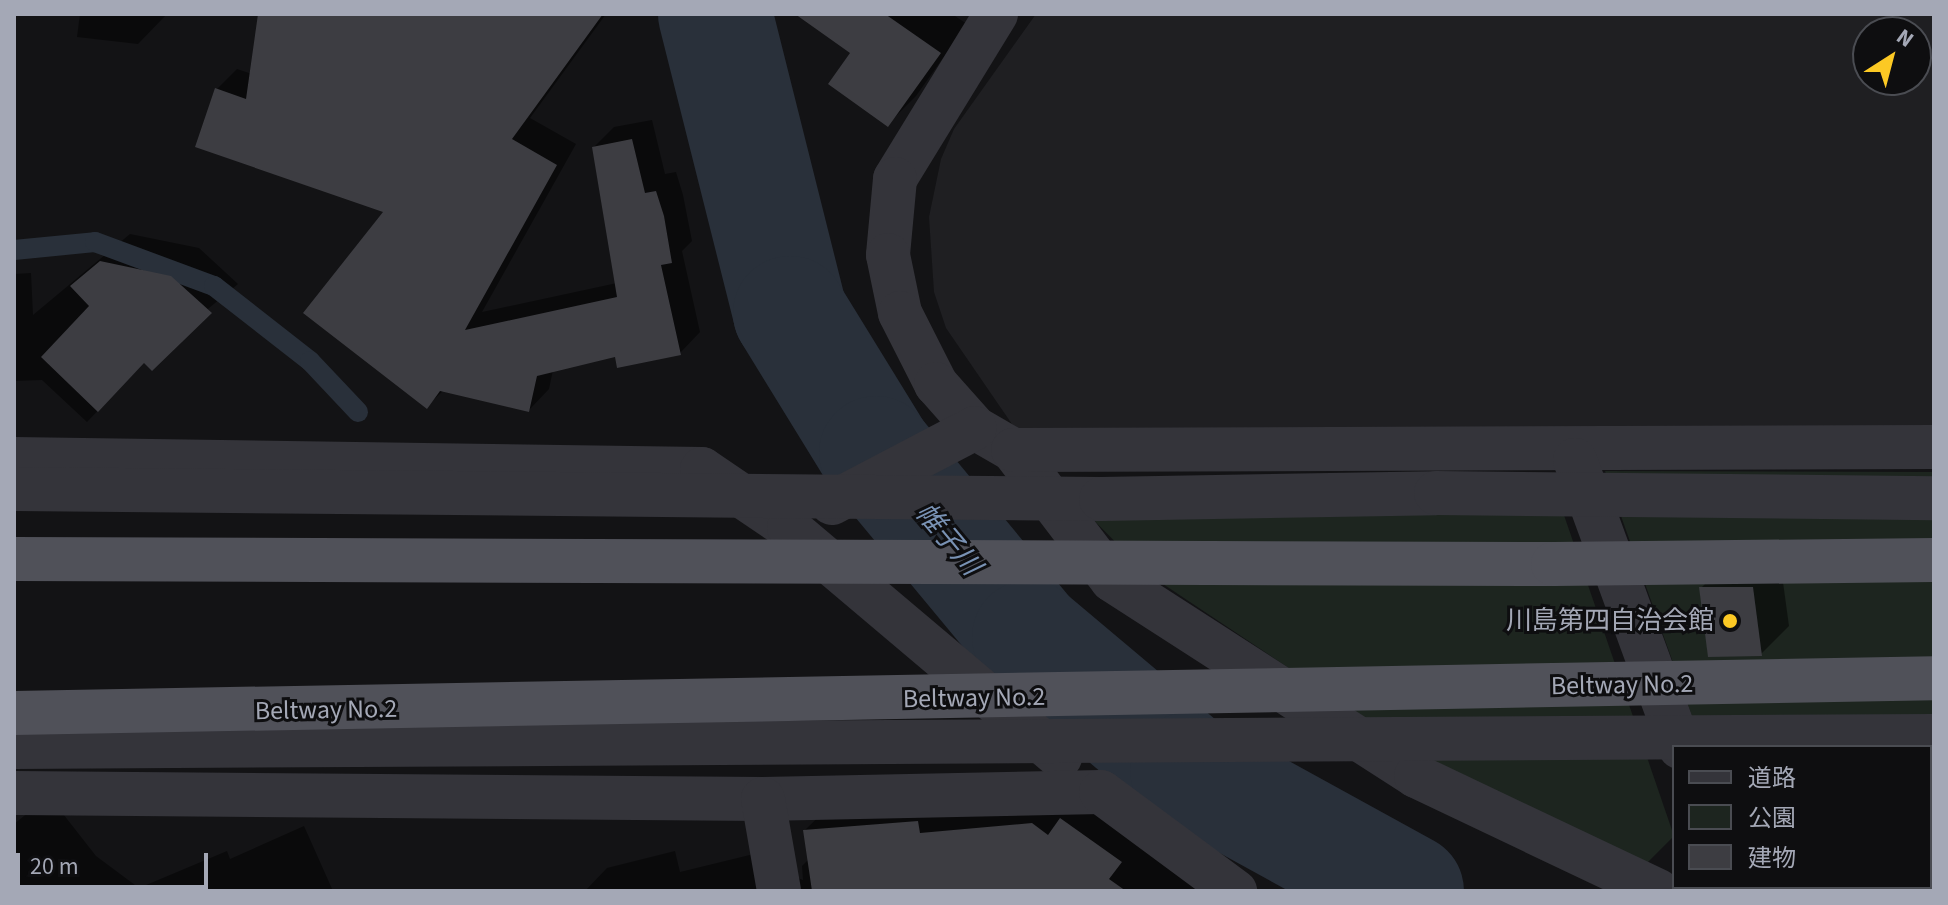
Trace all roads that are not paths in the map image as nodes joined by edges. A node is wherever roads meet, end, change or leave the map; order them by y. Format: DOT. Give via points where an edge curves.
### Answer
graph roads {
  1 [pos="996,14"];
  2 [pos="968,432"];
  3 [pos="1934,447"];
  4 [pos="1571,448"];
  5 [pos="1013,450"];
  6 [pos="14,459"];
  7 [pos="14,489"];
  8 [pos="1934,498"];
  9 [pos="789,528"];
  10 [pos="14,559"];
  11 [pos="1934,560"];
  12 [pos="1934,678"];
  13 [pos="14,713"];
  14 [pos="1934,736"];
  15 [pos="1679,745"];
  16 [pos="14,747"];
  17 [pos="1101,792"];
  18 [pos="14,793"];
  19 [pos="763,799"];
  20 [pos="779,891"];
  21 [pos="1235,891"];
  22 [pos="1658,891"];
  1 -- 2 [label="street" via="895,179 888,255 900,313"];
  2 -- 5 [label="street"];
  2 -- 9 [label="street, bridge"];
  3 -- 4 [label="street"];
  4 -- 5 [label="street"];
  4 -- 15 [label="street"];
  5 -- 22 [label="street" via="1112,580 1416,776"];
  6 -- 9 [label="street" via="702,469"];
  7 -- 8 [label="street, bridge" via="1101,499 1436,493"];
  9 -- 17 [label="street"];
  10 -- 11 [label="main road, bridge" via="1490,564"];
  12 -- 13 [label="main road, Beltway No.2, bridge"];
  14 -- 16 [label="street, bridge"];
  17 -- 19 [label="street"];
  17 -- 21 [label="street"];
  18 -- 19 [label="street"];
  19 -- 20 [label="street"];
}
